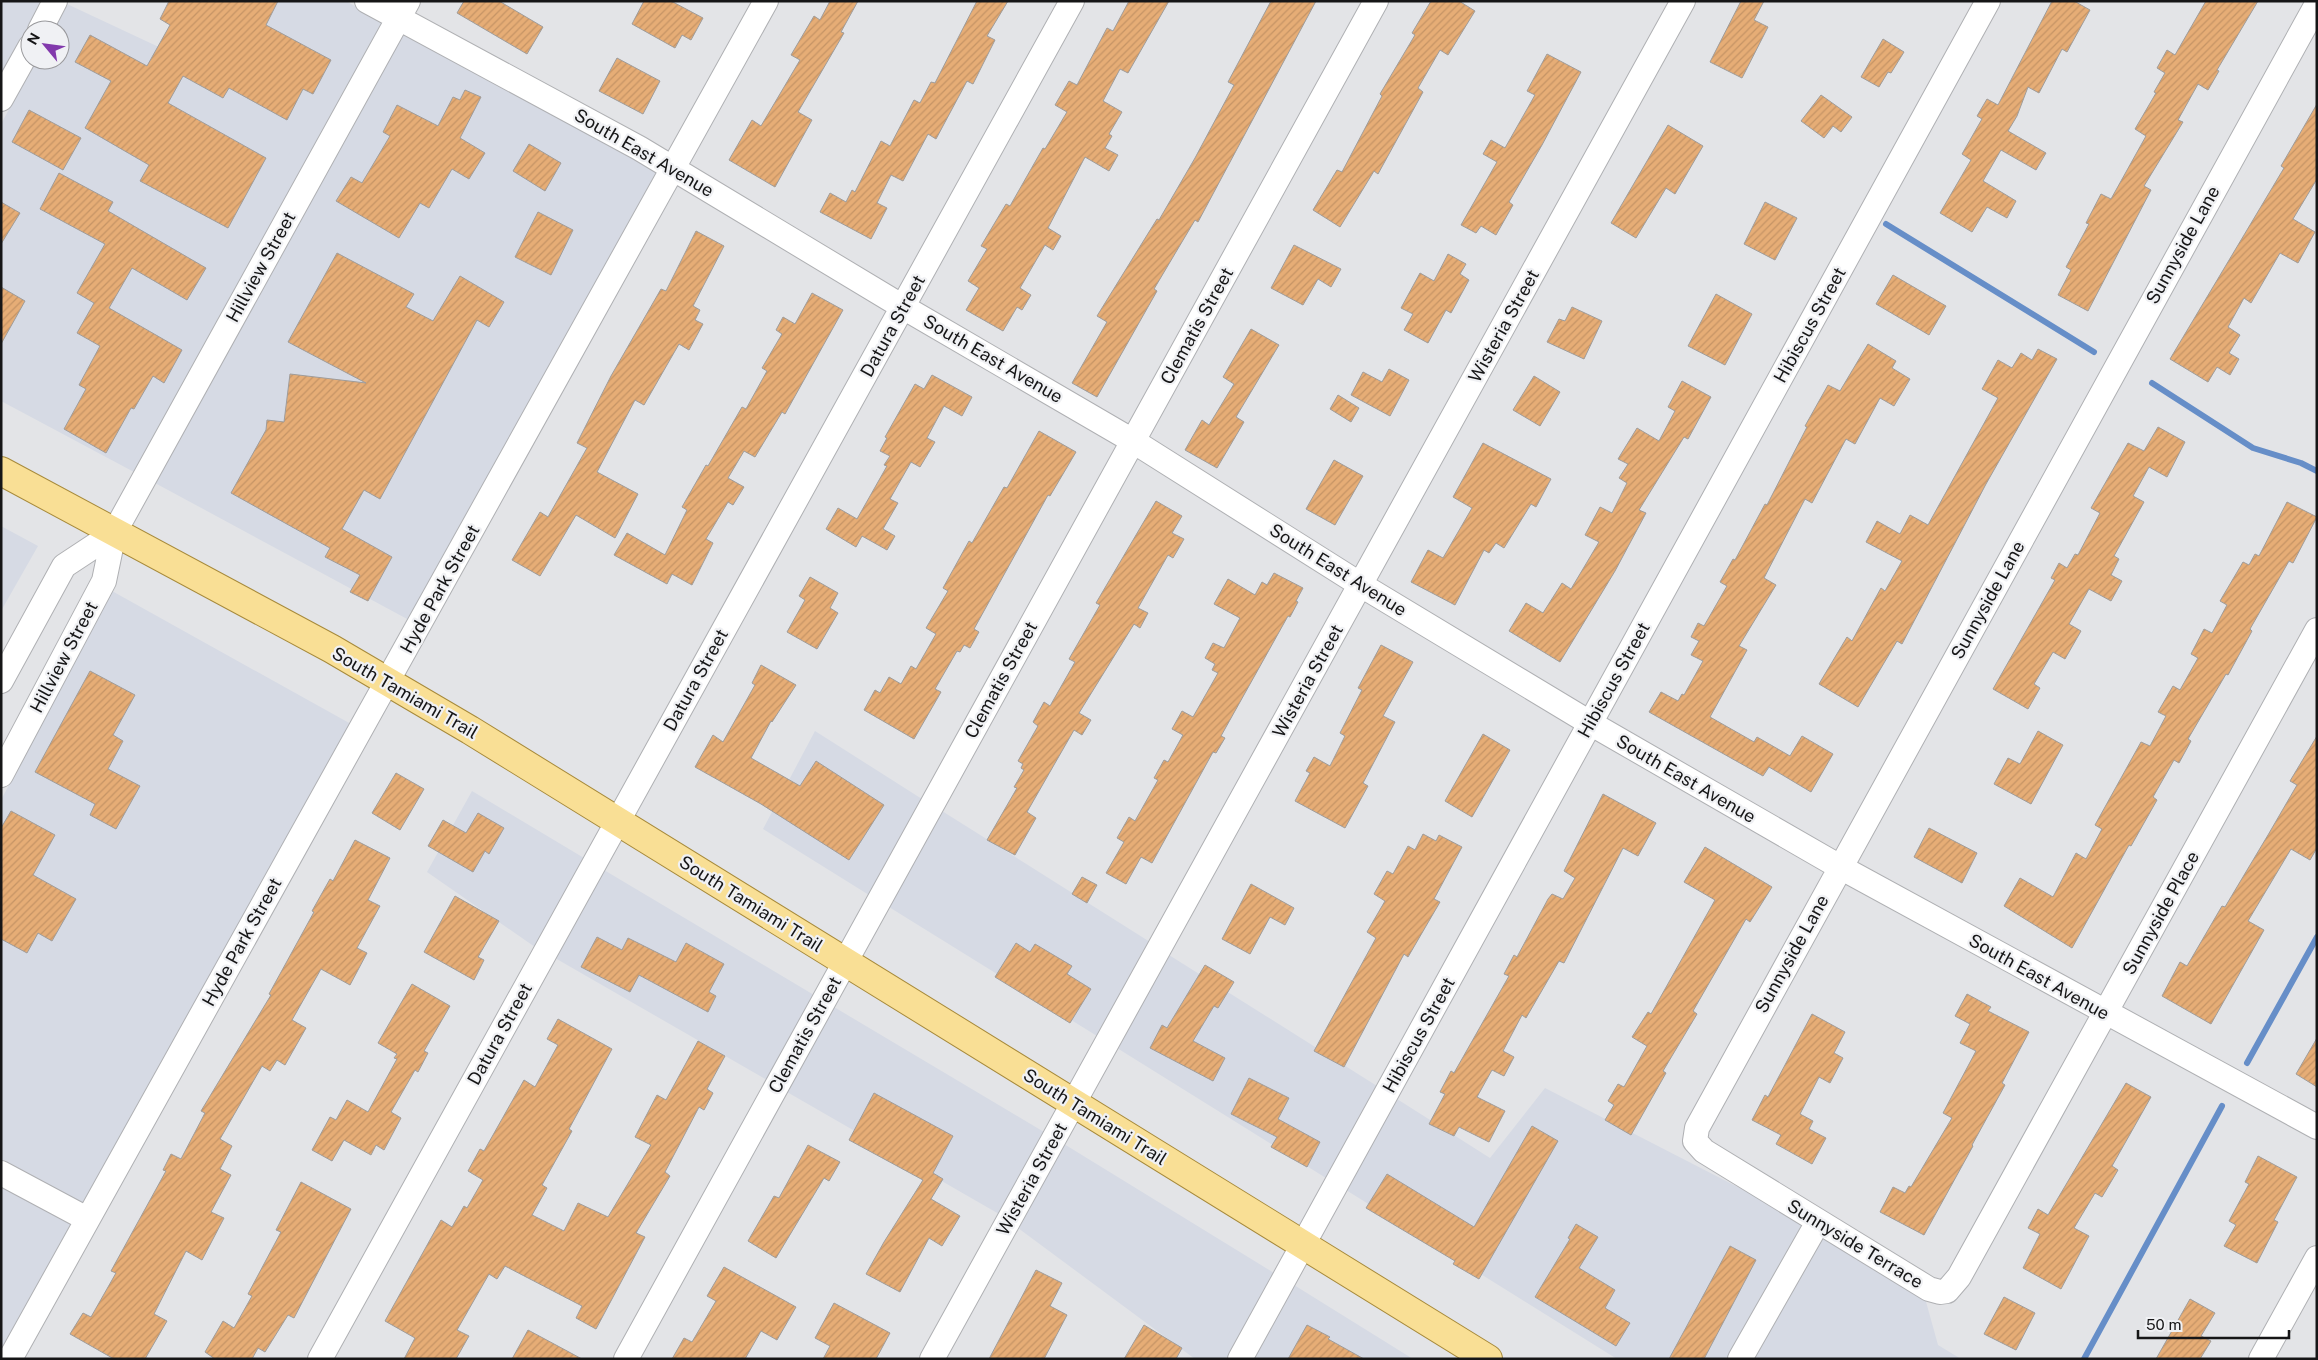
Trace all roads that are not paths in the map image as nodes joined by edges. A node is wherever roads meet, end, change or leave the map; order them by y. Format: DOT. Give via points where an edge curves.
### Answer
graph roads {
  1 [pos="56,1"];
  2 [pos="367,1"];
  3 [pos="766,1"];
  4 [pos="1072,1"];
  5 [pos="1376,1"];
  6 [pos="1683,1"];
  7 [pos="1988,1"];
  8 [pos="2317,4"];
  9 [pos="403,10"];
  10 [pos="46,20"];
  11 [pos="20,65"];
  12 [pos="1,99"];
  13 [pos="674,169"];
  14 [pos="903,307"];
  15 [pos="1133,441"];
  16 [pos="1,471"];
  17 [pos="114,533"];
  18 [pos="1361,585"];
  19 [pos="2317,630"];
  20 [pos="1,681"];
  21 [pos="388,682"];
  22 [pos="1590,724"];
  23 [pos="1,776"];
  24 [pos="618,821"];
  25 [pos="1840,867"];
  26 [pos="846,962"];
  27 [pos="2106,1014"];
  28 [pos="1074,1103"];
  29 [pos="2317,1127"];
  30 [pos="1,1172"];
  31 [pos="1747,1178"];
  32 [pos="2004,1196"];
  33 [pos="87,1219"];
  34 [pos="1818,1222"];
  35 [pos="1303,1244"];
  36 [pos="2317,1258"];
  37 [pos="10,1359"];
  38 [pos="320,1359"];
  39 [pos="626,1359"];
  40 [pos="932,1359"];
  41 [pos="1240,1359"];
  42 [pos="1488,1359"];
  43 [pos="1740,1359"];
  44 [pos="2261,1359"];
  1 -- 10 [label="street"];
  2 -- 9 [label="street, South East Avenue"];
  3 -- 13 [label="street, Hyde Park Street"];
  4 -- 14 [label="street, Datura Street"];
  5 -- 15 [label="street, Clematis Street"];
  6 -- 18 [label="street, Wisteria Street"];
  7 -- 22 [label="street, Hibiscus Street"];
  8 -- 25 [label="street, Sunnyside Lane"];
  9 -- 13 [label="street, South East Avenue"];
  9 -- 17 [label="street, Hillview Street"];
  11 -- 12 [label="street"];
  13 -- 14 [label="street, South East Avenue"];
  13 -- 21 [label="street, Hyde Park Street"];
  14 -- 15 [label="street, South East Avenue"];
  14 -- 24 [label="street, Datura Street"];
  15 -- 18 [label="street, South East Avenue"];
  15 -- 26 [label="street, Clematis Street"];
  16 -- 17 [label="main road, South Tamiami Trail"];
  17 -- 20 [label="street, Hillview Street" via="64,566"];
  17 -- 21 [label="main road, South Tamiami Trail"];
  17 -- 23 [label="street, Hillview Street" via="104,581"];
  18 -- 22 [label="street, South East Avenue"];
  18 -- 28 [label="street, Wisteria Street"];
  19 -- 27 [label="street, Sunnyside Place"];
  21 -- 24 [label="main road, South Tamiami Trail"];
  21 -- 33 [label="street, Hyde Park Street"];
  22 -- 25 [label="street, South East Avenue"];
  22 -- 35 [label="street, Hibiscus Street"];
  24 -- 26 [label="main road, South Tamiami Trail"];
  24 -- 38 [label="street, Datura Street"];
  25 -- 27 [label="street, South East Avenue"];
  25 -- 31 [label="street, Sunnyside Lane" via="1697,1128 1695,1141 1704,1151"];
  26 -- 28 [label="main road, South Tamiami Trail"];
  26 -- 39 [label="street, Clematis Street"];
  27 -- 29 [label="street, South East Avenue"];
  27 -- 32 [label="street, Sunnyside Place"];
  28 -- 35 [label="main road, South Tamiami Trail"];
  28 -- 40 [label="street, Wisteria Street"];
  30 -- 33 [label="street"];
  31 -- 34 [label="street, Sunnyside Terrace"];
  32 -- 34 [label="street, Sunnyside Terrace" via="1959,1277 1947,1291 1940,1292 1929,1289"];
  33 -- 37 [label="street, Hyde Park Street"];
  34 -- 43 [label="street"];
  35 -- 41 [label="street, Hibiscus Street"];
  35 -- 42 [label="main road, South Tamiami Trail"];
  36 -- 44 [label="street"];
}
